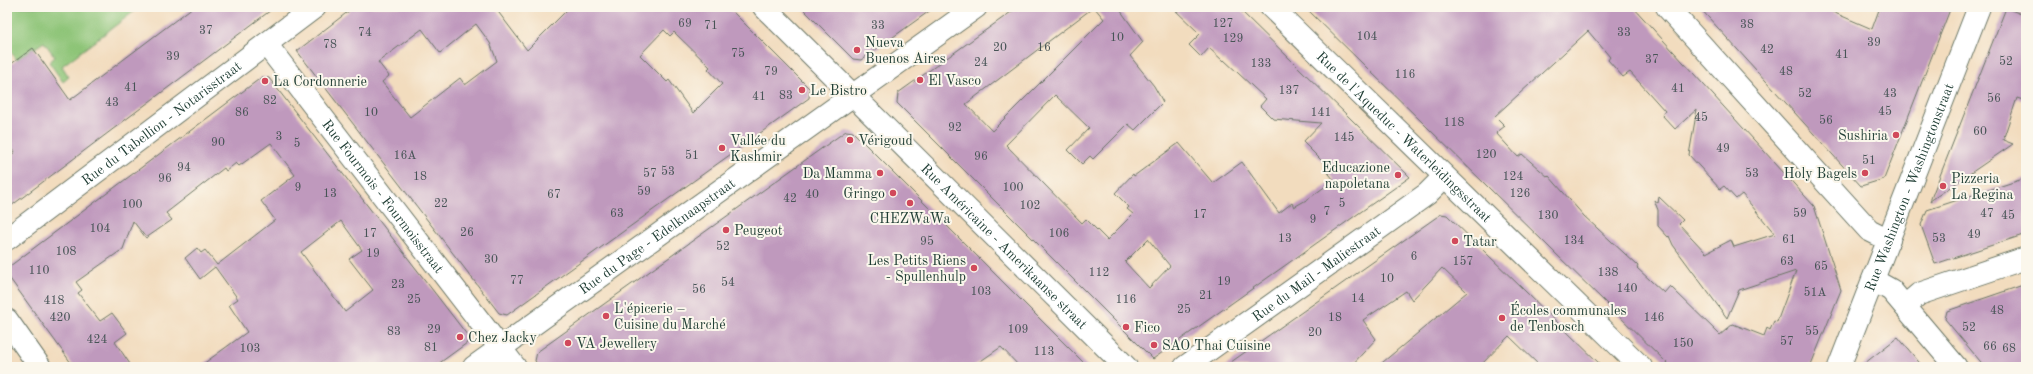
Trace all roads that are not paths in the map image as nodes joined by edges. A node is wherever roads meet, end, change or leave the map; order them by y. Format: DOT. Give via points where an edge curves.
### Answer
graph roads {
  1 [pos="315,7"];
  2 [pos="764,7"];
  3 [pos="976,7"];
  4 [pos="1271,7"];
  5 [pos="1667,7"];
  6 [pos="1979,7"];
  7 [pos="266,44"];
  8 [pos="853,95"];
  9 [pos="1444,177"];
  10 [pos="7,239"];
  11 [pos="1888,240"];
  12 [pos="2026,258"];
  13 [pos="1873,280"];
  14 [pos="1905,306"];
  15 [pos="7,320"];
  16 [pos="501,348"];
  17 [pos="40,367"];
  18 [pos="474,367"];
  19 [pos="515,367"];
  20 [pos="1126,367"];
  21 [pos="1185,367"];
  22 [pos="1641,367"];
  23 [pos="1839,367"];
  24 [pos="1956,367"];
  1 -- 7 [label="street, Rue du Tabellion - Notarisstraat"];
  2 -- 8 [label="street, Rue Américaine - Amerikaanse straat"];
  3 -- 8 [label="street, Rue du Page - Edelknaapstraat"];
  4 -- 9 [label="street, Rue de l'Aqueduc - Waterleidingsstraat"];
  5 -- 11 [label="street" via="1869,230"];
  6 -- 11 [label="street, Rue Washington - Washingtonstraat"];
  7 -- 10 [label="street, Rue du Tabellion - Notarisstraat"];
  7 -- 16 [label="street, Rue Fourmois - Fourmoisstraat"];
  8 -- 16 [label="street, Rue du Page - Edelknaapstraat"];
  8 -- 20 [label="street, Rue Américaine - Amerikaanse straat"];
  9 -- 21 [label="street, Rue du Mail - Maliestraat" via="1427,194"];
  9 -- 22 [label="street, Rue de l'Aqueduc - Waterleidingsstraat"];
  11 -- 13 [label="street, Rue Washington - Washingtonstraat"];
  12 -- 14 [label="street" via="1919,294"];
  13 -- 14 [label="street" via="1891,290"];
  13 -- 23 [label="street, Rue Washington - Washingtonstraat"];
  14 -- 24 [label="street"];
  15 -- 17 [label="street"];
  16 -- 18 [label="street, Rue du Page - Edelknaapstraat"];
  16 -- 19 [label="street, Rue Fourmois - Fourmoisstraat"];
}
